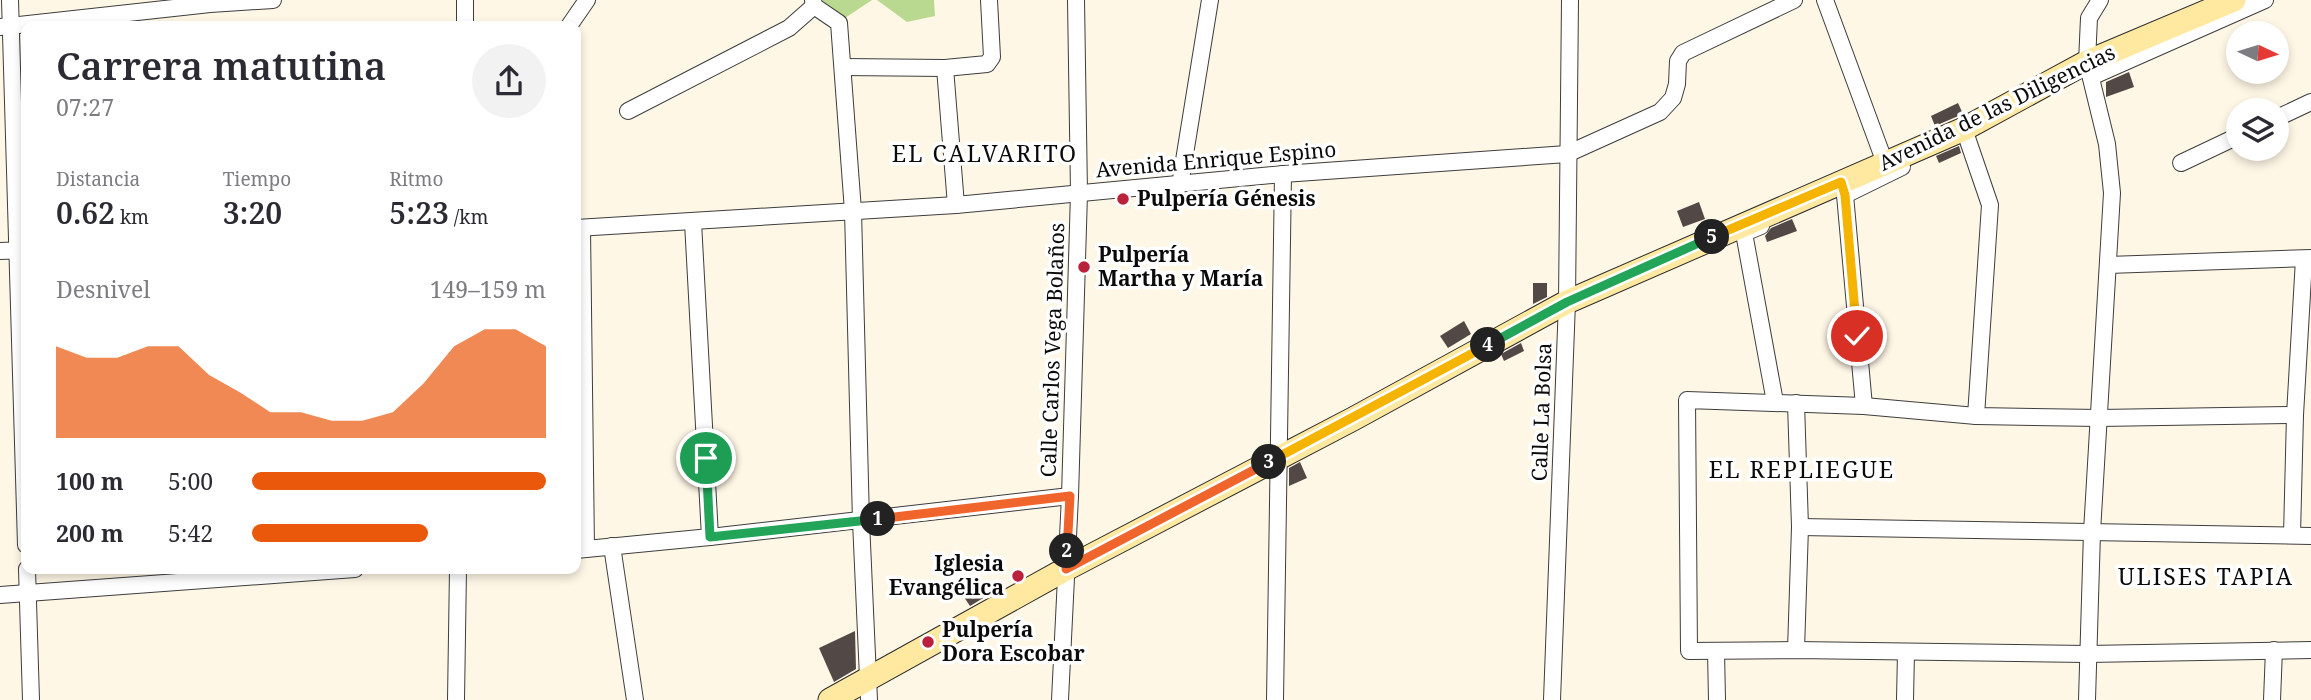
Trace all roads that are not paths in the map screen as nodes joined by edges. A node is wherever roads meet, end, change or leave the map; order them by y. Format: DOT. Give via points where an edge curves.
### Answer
graph roads {
  1 [pos="10,0"];
  2 [pos="273,0"];
  3 [pos="465,0"];
  4 [pos="587,0"];
  5 [pos="989,0"];
  6 [pos="1076,0"];
  7 [pos="1210,0"];
  8 [pos="1570,0"];
  9 [pos="1794,0"];
  10 [pos="1825,0"];
  11 [pos="2099,0"];
  12 [pos="2265,0"];
  13 [pos="813,3"];
  14 [pos="2225,8"];
  15 [pos="58,21"];
  16 [pos="465,21"];
  17 [pos="572,21"];
  18 [pos="5,27"];
  19 [pos="844,67"];
  20 [pos="945,68"];
  21 [pos="2089,69"];
  22 [pos="2311,102"];
  23 [pos="628,111"];
  24 [pos="2289,112"];
  25 [pos="1964,128"];
  26 [pos="2226,142"];
  27 [pos="1567,154"];
  28 [pos="1929,155"];
  29 [pos="1885,163"];
  30 [pos="2181,163"];
  31 [pos="1283,174"];
  32 [pos="1180,184"];
  33 [pos="1843,189"];
  34 [pos="1079,193"];
  35 [pos="1819,202"];
  36 [pos="956,205"];
  37 [pos="853,211"];
  38 [pos="693,222"];
  39 [pos="21,225"];
  40 [pos="581,228"];
  41 [pos="21,250"];
  42 [pos="0,251"];
  43 [pos="2308,258"];
  44 [pos="2108,265"];
  45 [pos="1567,302"];
  46 [pos="1775,402"];
  47 [pos="1796,403"];
  48 [pos="1864,406"];
  49 [pos="1976,415"];
  50 [pos="2295,415"];
  51 [pos="2099,418"];
  52 [pos="1278,457"];
  53 [pos="1070,496"];
  54 [pos="861,521"];
  55 [pos="1800,527"];
  56 [pos="2092,532"];
  57 [pos="2292,535"];
  58 [pos="2311,536"];
  59 [pos="710,537"];
  60 [pos="612,547"];
  61 [pos="581,549"];
  62 [pos="1066,569"];
  63 [pos="27,574"];
  64 [pos="287,574"];
  65 [pos="458,574"];
  66 [pos="27,593"];
  67 [pos="0,595"];
  68 [pos="1796,650"];
  69 [pos="2274,650"];
  70 [pos="2311,650"];
  71 [pos="1716,651"];
  72 [pos="1906,652"];
  73 [pos="2087,654"];
  74 [pos="869,689"];
  75 [pos="31,700"];
  76 [pos="456,700"];
  77 [pos="635,700"];
  78 [pos="830,700"];
  79 [pos="1060,700"];
  80 [pos="1275,700"];
  81 [pos="1552,700"];
  82 [pos="1717,700"];
  83 [pos="1905,700"];
  84 [pos="2087,700"];
  85 [pos="2272,700"];
  1 -- 18 [label="street"];
  2 -- 15 [label="street"];
  3 -- 16 [label="street"];
  4 -- 17 [label="street"];
  5 -- 20 [label="street" via="991,61"];
  6 -- 34 [label="street, Calle Carlos Vega Bolaños"];
  7 -- 32 [label="street"];
  8 -- 27 [label="street, Calle La Bolsa"];
  9 -- 27 [label="street" via="1683,53 1673,98 1660,112"];
  10 -- 29 [label="street"];
  11 -- 21 [label="street" via="2089,18"];
  12 -- 14 [label="street"];
  13 -- 19 [label="street" via="839,23"];
  13 -- 23 [label="street" via="789,28"];
  14 -- 21 [label="street, Avenida de las Diligencias"];
  18 -- 39 [label="street"];
  19 -- 20 [label="street"];
  19 -- 37 [label="street"];
  20 -- 36 [label="street"];
  21 -- 25 [label="street, Avenida de las Diligencias"];
  21 -- 44 [label="street" via="2107,144 2112,193"];
  22 -- 24 [label="street"];
  25 -- 29 [label="street, Avenida de las Diligencias"];
  25 -- 49 [label="street" via="1990,205"];
  26 -- 30 [label="street"];
  27 -- 31 [label="street, Avenida Enrique Espino"];
  27 -- 45 [label="street, Calle La Bolsa"];
  28 -- 33 [label="street"];
  29 -- 33 [label="street, Avenida de las Diligencias"];
  31 -- 32 [label="street, Avenida Enrique Espino"];
  31 -- 52 [label="street"];
  32 -- 34 [label="street, Avenida Enrique Espino"];
  33 -- 45 [label="street, Avenida de las Diligencias"];
  33 -- 48 [label="street"];
  34 -- 36 [label="street, Avenida Enrique Espino"];
  34 -- 53 [label="street, Calle Carlos Vega Bolaños"];
  35 -- 46 [label="street" via="1744,233"];
  36 -- 37 [label="street, Avenida Enrique Espino"];
  37 -- 38 [label="street, Avenida Enrique Espino"];
  37 -- 54 [label="street"];
  38 -- 40 [label="street, Avenida Enrique Espino"];
  38 -- 59 [label="street"];
  41 -- 42 [label="street"];
  43 -- 44 [label="street"];
  43 -- 50 [label="street"];
  44 -- 51 [label="street"];
  45 -- 52 [label="street, Avenida de las Diligencias"];
  45 -- 81 [label="street, Calle La Bolsa"];
  46 -- 47 [label="street"];
  46 -- 71 [label="street" via="1687,400 1689,651"];
  47 -- 48 [label="street"];
  47 -- 55 [label="street"];
  48 -- 49 [label="street"];
  49 -- 51 [label="street"];
  50 -- 51 [label="street"];
  50 -- 57 [label="street"];
  51 -- 56 [label="street"];
  52 -- 62 [label="street, Avenida de las Diligencias"];
  52 -- 80 [label="street"];
  53 -- 54 [label="street"];
  53 -- 62 [label="street, Calle Carlos Vega Bolaños"];
  54 -- 59 [label="street"];
  54 -- 74 [label="street"];
  55 -- 56 [label="street"];
  55 -- 68 [label="street"];
  56 -- 57 [label="street"];
  56 -- 73 [label="street"];
  57 -- 58 [label="street"];
  59 -- 60 [label="street"];
  60 -- 61 [label="street"];
  60 -- 77 [label="street"];
  62 -- 74 [label="street, Avenida de las Diligencias"];
  62 -- 79 [label="street, Calle Carlos Vega Bolaños"];
  63 -- 66 [label="street"];
  64 -- 66 [label="street"];
  65 -- 76 [label="street"];
  66 -- 67 [label="street"];
  66 -- 75 [label="street"];
  68 -- 71 [label="street"];
  68 -- 72 [label="street"];
  69 -- 70 [label="street"];
  69 -- 73 [label="street"];
  69 -- 85 [label="street"];
  71 -- 82 [label="street"];
  72 -- 73 [label="street"];
  72 -- 83 [label="street"];
  73 -- 84 [label="street"];
  74 -- 78 [label="street, Avenida de las Diligencias"];
}
